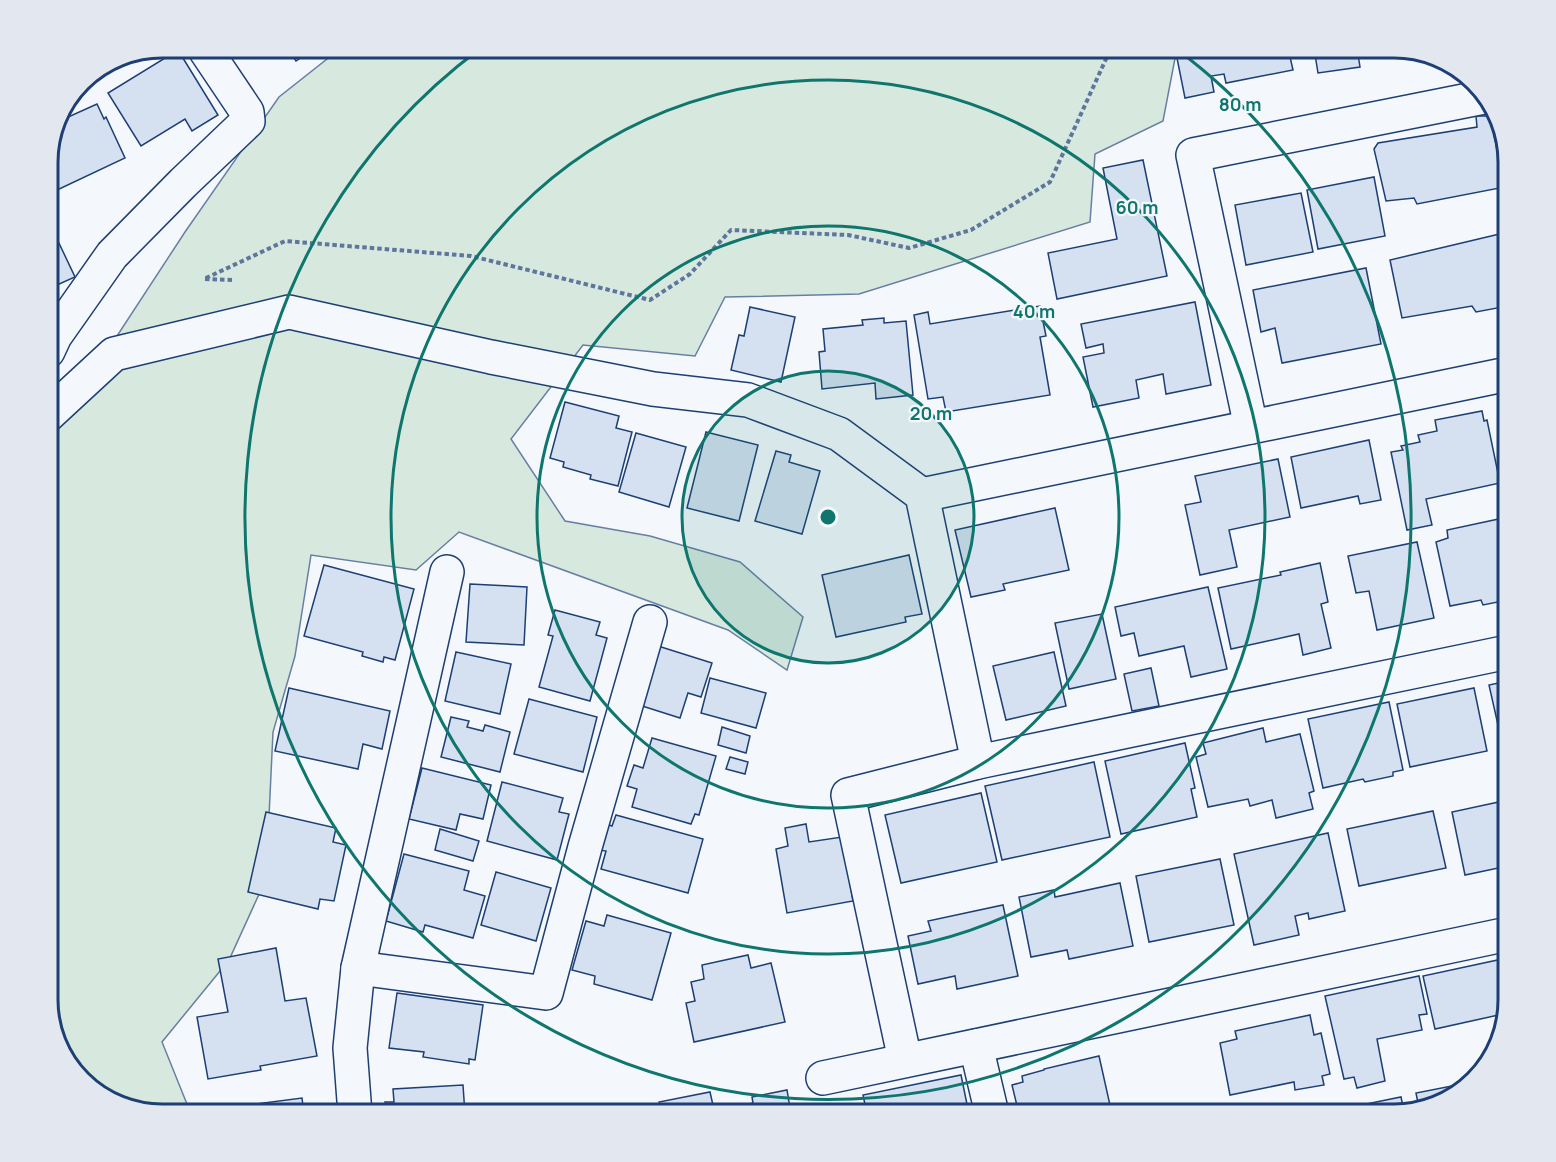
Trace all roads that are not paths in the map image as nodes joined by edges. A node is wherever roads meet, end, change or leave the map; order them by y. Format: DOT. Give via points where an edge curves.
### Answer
graph roads {
  1 [pos="211,58"];
  2 [pos="1476,99"];
  3 [pos="59,332"];
  4 [pos="1498,376"];
  5 [pos="59,405"];
  6 [pos="1251,427"];
  7 [pos="922,495"];
  8 [pos="447,572"];
  9 [pos="650,622"];
  10 [pos="1498,654"];
  11 [pos="978,762"];
  12 [pos="1498,936"];
  13 [pos="358,968"];
  14 [pos="976,1046"];
  15 [pos="905,1060"];
  16 [pos="823,1078"];
  17 [pos="354,1104"];
  18 [pos="990,1104"];
  1 -- 3 [label="street" via="247,112 248,121 112,255"];
  2 -- 6 [label="street" via="1193,154"];
  4 -- 6 [label="street"];
  5 -- 7 [label="street" via="114,354 289,312 654,389 748,400 839,434"];
  6 -- 7 [label="street"];
  7 -- 11 [label="street"];
  8 -- 13 [label="street"];
  9 -- 13 [label="street" via="546,993"];
  10 -- 11 [label="street"];
  11 -- 15 [label="street" via="848,795"];
  12 -- 14 [label="street"];
  13 -- 17 [label="street" via="350,1048"];
  14 -- 15 [label="street"];
  14 -- 18 [label="street"];
  15 -- 16 [label="street"];
}
